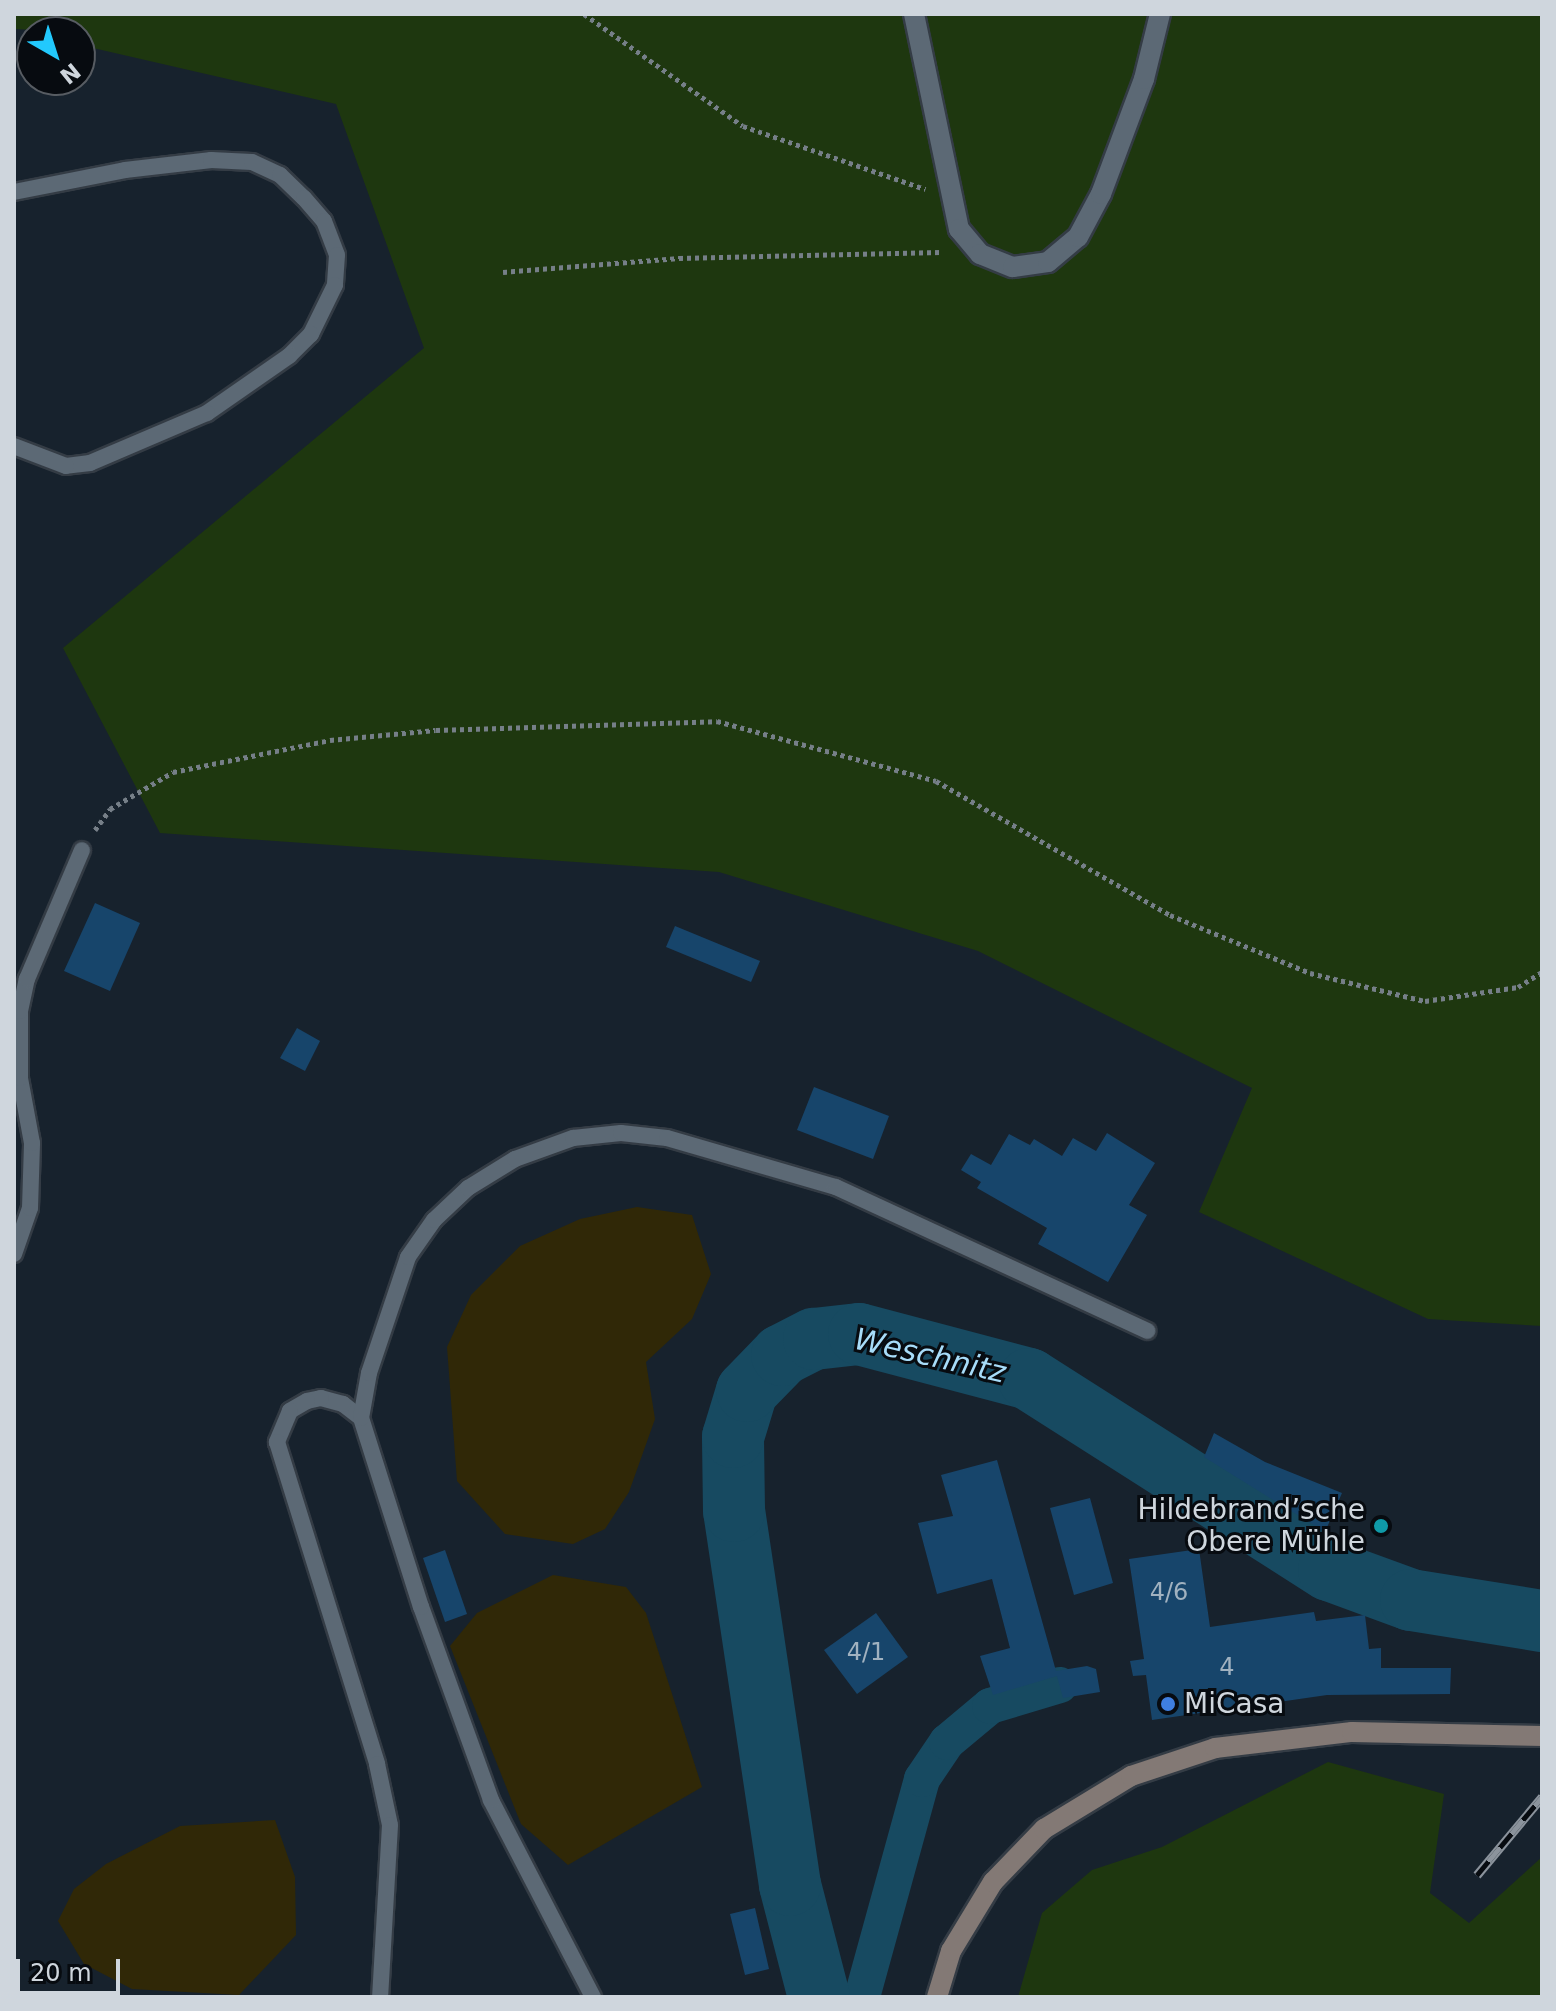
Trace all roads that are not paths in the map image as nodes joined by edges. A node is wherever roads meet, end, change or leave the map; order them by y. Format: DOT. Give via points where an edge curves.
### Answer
graph roads {
  1 [pos="914,14"];
  2 [pos="1160,14"];
  3 [pos="14,192"];
  4 [pos="14,446"];
  5 [pos="82,850"];
  6 [pos="14,1254"];
  7 [pos="1147,1331"];
  8 [pos="361,1418"];
  9 [pos="1542,1736"];
  10 [pos="380,1997"];
  11 [pos="593,1997"];
  12 [pos="937,1997"];
  1 -- 2 [label="street" via="959,229 980,254 1013,267 1048,262 1078,237 1101,194 1139,93"];
  3 -- 4 [label="lane" via="125,170 211,160 252,162 280,175 304,198 324,221 337,255 335,285 311,334 289,356 207,413 90,463 66,466"];
  5 -- 6 [label="lane" via="27,979 20,1011 20,1078 32,1143 30,1208"];
  7 -- 8 [label="lane" via="836,1187 741,1157 621,1133 573,1138 515,1159 468,1188 434,1220 408,1257 369,1373"];
  8 -- 10 [label="lane" via="343,1404 321,1398 307,1401 290,1411 277,1442 377,1764 390,1825"];
  8 -- 11 [label="lane" via="421,1607 491,1800"];
  9 -- 12 [label="main road" via="1352,1732 1215,1748 1131,1776 1044,1829 993,1882 951,1951"];
}
